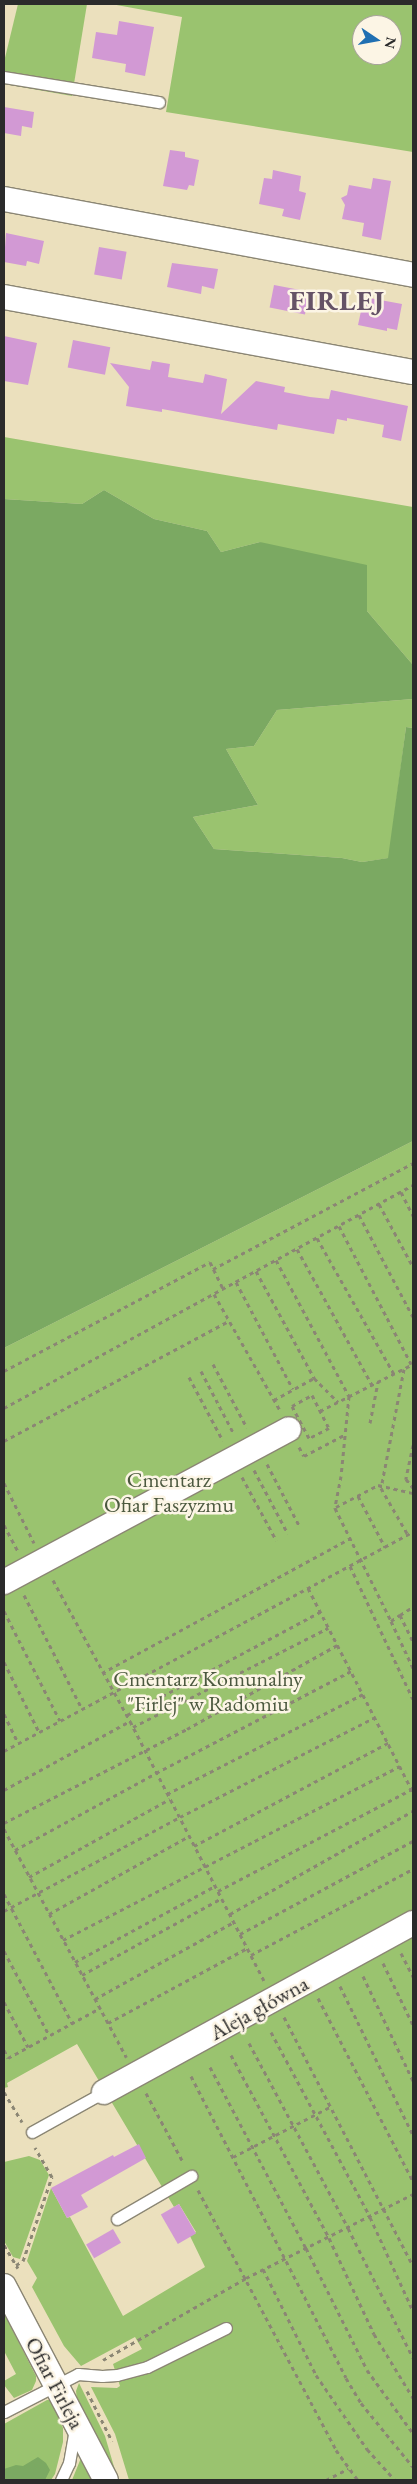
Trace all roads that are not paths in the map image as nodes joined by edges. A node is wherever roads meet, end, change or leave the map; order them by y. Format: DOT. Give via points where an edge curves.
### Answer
graph roads {
  1 [pos="4,77"];
  2 [pos="159,102"];
  3 [pos="4,199"];
  4 [pos="413,275"];
  5 [pos="4,297"];
  6 [pos="413,372"];
  7 [pos="289,1429"];
  8 [pos="22,1572"];
  9 [pos="413,1923"];
  10 [pos="104,2092"];
  11 [pos="30,2134"];
  12 [pos="191,2176"];
  13 [pos="117,2219"];
  14 [pos="12,2279"];
  15 [pos="226,2328"];
  16 [pos="56,2384"];
  17 [pos="4,2412"];
  18 [pos="76,2424"];
  19 [pos="61,2480"];
  20 [pos="106,2480"];
  1 -- 2 [label="lane"];
  3 -- 4 [label="street"];
  5 -- 6 [label="street"];
  7 -- 8 [label="street"];
  9 -- 10 [label="street, Aleja główna"];
  10 -- 11 [label="lane"];
  12 -- 13 [label="lane"];
  14 -- 16 [label="street, Ofiar Firleja"];
  15 -- 16 [label="lane" via="146,2367 117,2375 78,2374"];
  16 -- 17 [label="lane"];
  16 -- 18 [label="street, Ofiar Firleja"];
  18 -- 19 [label="lane" via="69,2462"];
  18 -- 20 [label="street, Ofiar Firleja"];
}
